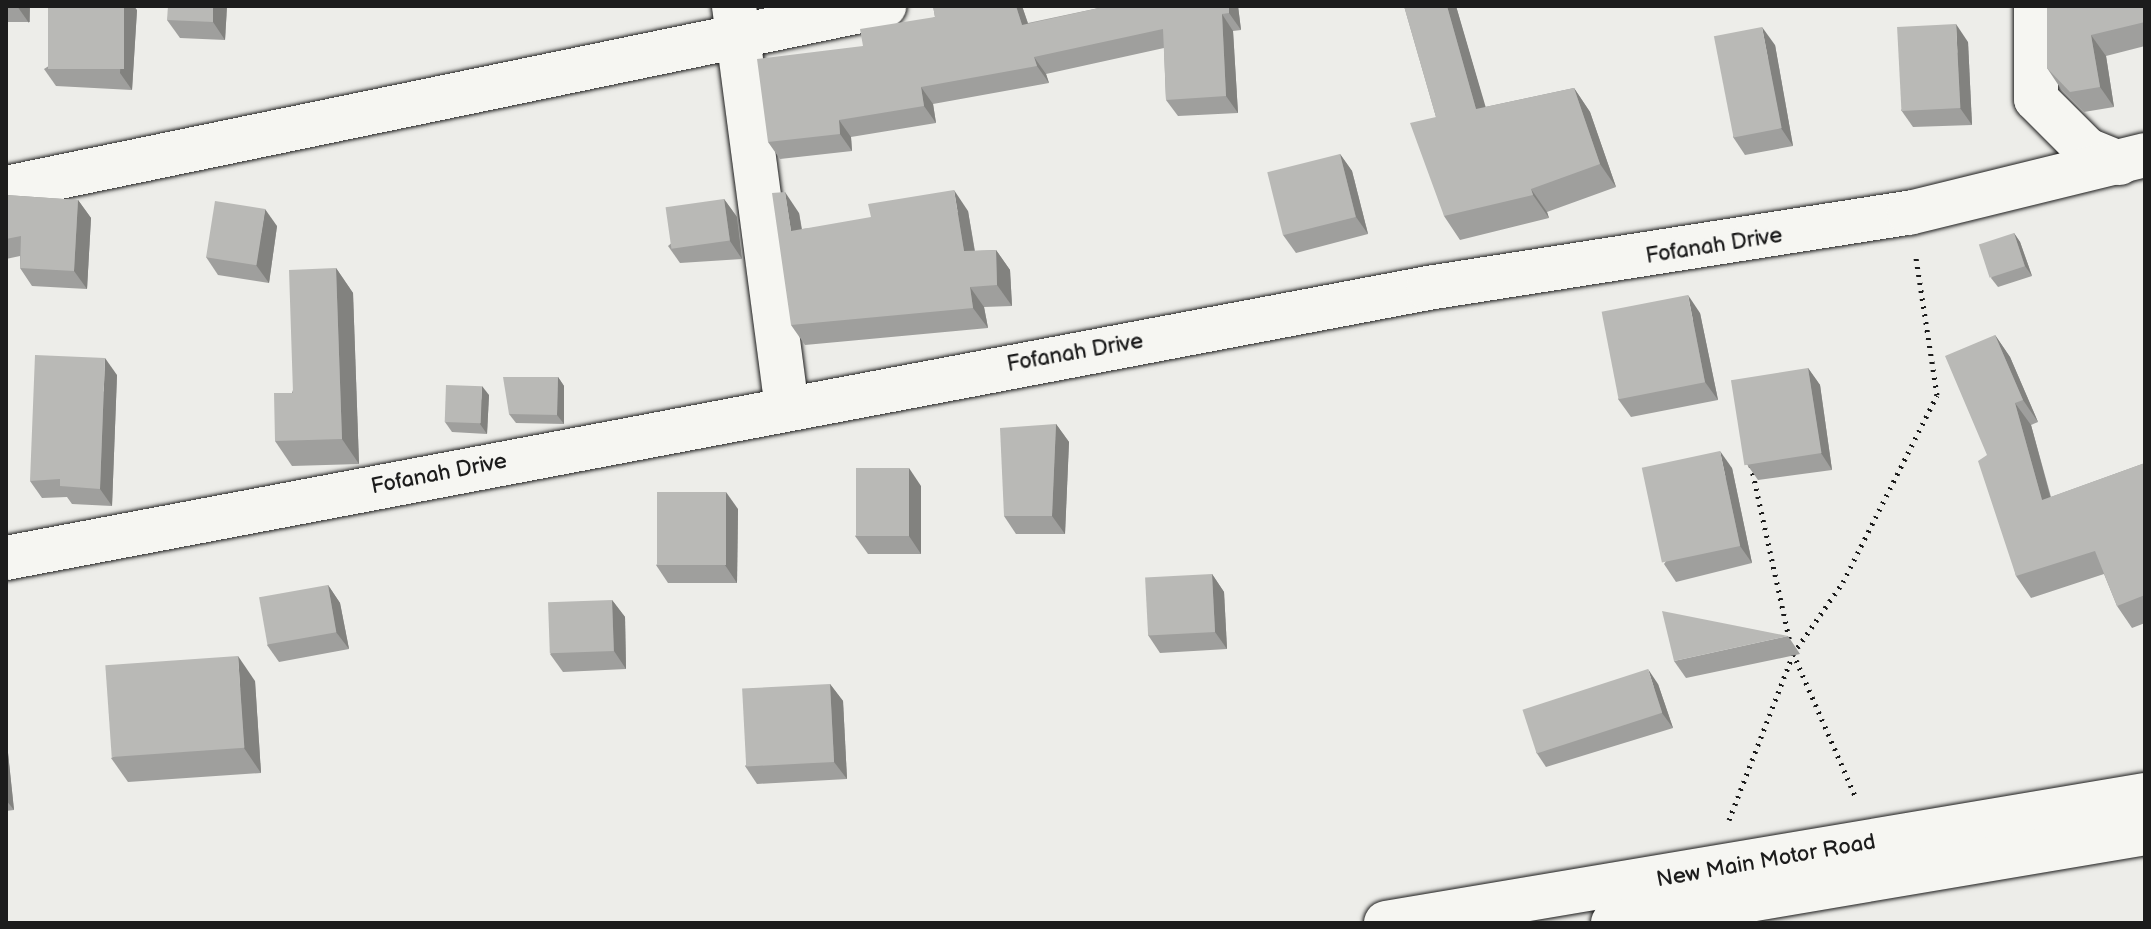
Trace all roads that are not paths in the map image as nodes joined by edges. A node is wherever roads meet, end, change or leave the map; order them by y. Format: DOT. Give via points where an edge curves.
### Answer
graph roads {
  1 [pos="884,6"];
  2 [pos="2036,6"];
  3 [pos="736,20"];
  4 [pos="2132,159"];
  5 [pos="6,188"];
  6 [pos="787,407"];
  7 [pos="6,558"];
  8 [pos="2145,795"];
  9 [pos="2145,833"];
  10 [pos="1686,917"];
  11 [pos="1386,923"];
  12 [pos="1613,923"];
  1 -- 3 [label="main road"];
  2 -- 4 [label="main road" via="2036,99 2087,150"];
  3 -- 5 [label="main road"];
  3 -- 6 [label="main road"];
  4 -- 6 [label="main road, Fofanah Drive" via="1909,213 1428,288"];
  6 -- 7 [label="main road, Fofanah Drive"];
  8 -- 11 [label="main road, New Main Motor Road" via="1720,871"];
  9 -- 10 [label="main road, New Main Motor Road"];
  10 -- 12 [label="main road, New Main Motor Road"];
}
